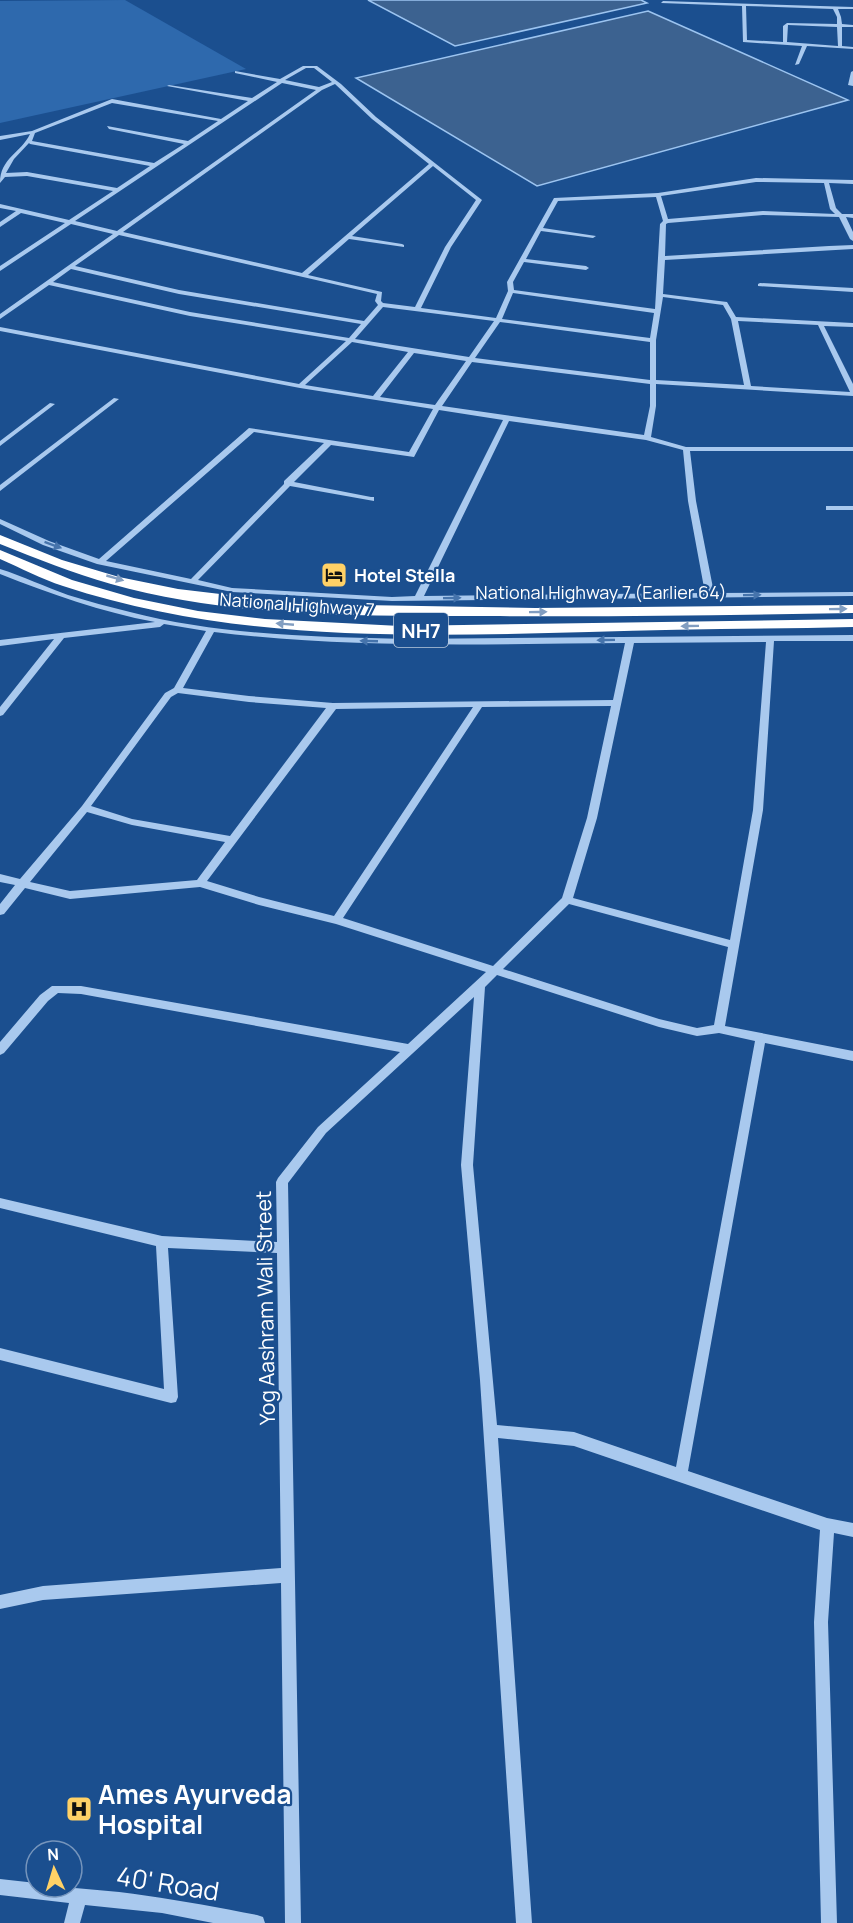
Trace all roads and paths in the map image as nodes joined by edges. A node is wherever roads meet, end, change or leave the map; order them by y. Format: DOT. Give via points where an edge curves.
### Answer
graph roads {
  1 [pos="663,2"];
  2 [pos="744,5"];
  3 [pos="835,8"];
  4 [pos="853,8"];
  5 [pos="839,25"];
  6 [pos="853,26"];
  7 [pos="785,42"];
  8 [pos="804,45"];
  9 [pos="840,46"];
  10 [pos="853,48"];
  11 [pos="797,64"];
  12 [pos="237,72"];
  13 [pos="853,72"];
  14 [pos="281,81"];
  15 [pos="334,83"];
  16 [pos="853,85"];
  17 [pos="169,86"];
  18 [pos="320,89"];
  19 [pos="253,100"];
  20 [pos="221,120"];
  21 [pos="109,127"];
  22 [pos="33,132"];
  23 [pos="0,138"];
  24 [pos="30,142"];
  25 [pos="189,143"];
  26 [pos="432,164"];
  27 [pos="154,165"];
  28 [pos="1,178"];
  29 [pos="826,181"];
  30 [pos="853,182"];
  31 [pos="120,190"];
  32 [pos="657,195"];
  33 [pos="0,206"];
  34 [pos="20,211"];
  35 [pos="838,215"];
  36 [pos="853,216"];
  37 [pos="73,221"];
  38 [pos="666,221"];
  39 [pos="0,225"];
  40 [pos="539,229"];
  41 [pos="119,232"];
  42 [pos="593,236"];
  43 [pos="348,237"];
  44 [pos="853,238"];
  45 [pos="402,246"];
  46 [pos="853,247"];
  47 [pos="662,258"];
  48 [pos="521,260"];
  49 [pos="69,267"];
  50 [pos="586,268"];
  51 [pos="0,269"];
  52 [pos="304,274"];
  53 [pos="48,283"];
  54 [pos="760,285"];
  55 [pos="853,290"];
  56 [pos="512,291"];
  57 [pos="660,295"];
  58 [pos="381,305"];
  59 [pos="417,309"];
  60 [pos="657,311"];
  61 [pos="0,317"];
  62 [pos="734,319"];
  63 [pos="498,320"];
  64 [pos="365,323"];
  65 [pos="820,324"];
  66 [pos="853,324"];
  67 [pos="0,329"];
  68 [pos="653,339"];
  69 [pos="351,340"];
  70 [pos="413,350"];
  71 [pos="473,359"];
  72 [pos="652,382"];
  73 [pos="300,386"];
  74 [pos="748,386"];
  75 [pos="853,393"];
  76 [pos="375,398"];
  77 [pos="116,399"];
  78 [pos="52,404"];
  79 [pos="437,408"];
  80 [pos="507,419"];
  81 [pos="647,438"];
  82 [pos="329,442"];
  83 [pos="0,444"];
  84 [pos="686,448"];
  85 [pos="853,449"];
  86 [pos="287,483"];
  87 [pos="0,489"];
  88 [pos="371,499"];
  89 [pos="829,508"];
  90 [pos="853,508"];
  91 [pos="0,521"];
  92 [pos="0,539"];
  93 [pos="0,554"];
  94 [pos="100,562"];
  95 [pos="0,571"];
  96 [pos="192,582"];
  97 [pos="853,594"];
  98 [pos="710,596"];
  99 [pos="418,599"];
  100 [pos="853,609"];
  101 [pos="167,622"];
  102 [pos="853,623"];
  103 [pos="211,630"];
  104 [pos="62,635"];
  105 [pos="853,638"];
  106 [pos="770,639"];
  107 [pos="630,640"];
  108 [pos="0,643"];
  109 [pos="177,690"];
  110 [pos="617,703"];
  111 [pos="480,704"];
  112 [pos="333,706"];
  113 [pos="0,713"];
  114 [pos="85,808"];
  115 [pos="232,840"];
  116 [pos="0,878"];
  117 [pos="200,883"];
  118 [pos="22,884"];
  119 [pos="567,900"];
  120 [pos="0,911"];
  121 [pos="336,920"];
  122 [pos="735,945"];
  123 [pos="494,969"];
  124 [pos="480,986"];
  125 [pos="719,1029"];
  126 [pos="761,1037"];
  127 [pos="410,1049"];
  128 [pos="0,1050"];
  129 [pos="853,1056"];
  130 [pos="0,1203"];
  131 [pos="162,1242"];
  132 [pos="283,1248"];
  133 [pos="0,1354"];
  134 [pos="491,1431"];
  135 [pos="681,1474"];
  136 [pos="827,1525"];
  137 [pos="853,1530"];
  138 [pos="288,1575"];
  139 [pos="0,1602"];
  140 [pos="0,1887"];
  141 [pos="24,1890"];
  142 [pos="84,1896"];
  143 [pos="79,1899"];
  144 [pos="72,1923"];
  145 [pos="257,1923"];
  146 [pos="293,1923"];
  147 [pos="524,1923"];
  148 [pos="829,1923"];
  1 -- 2 [label="street"];
  2 -- 3 [label="street"];
  2 -- 7 [label="street" via="745,41"];
  3 -- 4 [label="street"];
  3 -- 5 [label="street"];
  5 -- 6 [label="street"];
  5 -- 7 [label="street" via="787,24"];
  5 -- 9 [label="street"];
  7 -- 8 [label="street"];
  8 -- 9 [label="street"];
  8 -- 11 [label="street"];
  9 -- 10 [label="street"];
  12 -- 14 [label="street"];
  13 -- 16 [label="street"];
  14 -- 15 [label="street" via="305,67 315,67"];
  14 -- 18 [label="street"];
  14 -- 19 [label="street"];
  15 -- 18 [label="street"];
  15 -- 26 [label="street"];
  17 -- 19 [label="street"];
  18 -- 41 [label="street"];
  19 -- 20 [label="street"];
  20 -- 22 [label="street" via="112,101"];
  20 -- 25 [label="street"];
  21 -- 25 [label="street"];
  22 -- 23 [label="street"];
  22 -- 24 [label="street"];
  24 -- 27 [label="street"];
  24 -- 28 [label="street" via="19,150"];
  25 -- 27 [label="street"];
  26 -- 43 [label="street"];
  26 -- 59 [label="street" via="480,200 448,247"];
  27 -- 31 [label="street"];
  28 -- 31 [label="street" via="27,174"];
  29 -- 30 [label="street"];
  29 -- 32 [label="street" via="756,180"];
  29 -- 35 [label="street"];
  31 -- 37 [label="street"];
  32 -- 38 [label="street"];
  32 -- 40 [label="street" via="556,199"];
  33 -- 34 [label="street"];
  34 -- 37 [label="street"];
  34 -- 39 [label="street"];
  35 -- 36 [label="street"];
  35 -- 38 [label="street" via="763,213"];
  35 -- 44 [label="street"];
  37 -- 41 [label="street"];
  37 -- 51 [label="street"];
  38 -- 47 [label="street"];
  40 -- 42 [label="street"];
  40 -- 48 [label="street"];
  41 -- 49 [label="street"];
  41 -- 52 [label="street"];
  43 -- 45 [label="street"];
  43 -- 52 [label="street"];
  46 -- 47 [label="street"];
  47 -- 57 [label="street"];
  48 -- 50 [label="street"];
  48 -- 56 [label="street" via="510,282"];
  49 -- 53 [label="street"];
  49 -- 64 [label="street" via="179,292"];
  52 -- 58 [label="street" via="375,290 380,293"];
  53 -- 61 [label="street"];
  53 -- 69 [label="street" via="190,314"];
  54 -- 55 [label="street"];
  56 -- 60 [label="street"];
  56 -- 63 [label="street"];
  57 -- 60 [label="street"];
  57 -- 62 [label="street" via="725,303"];
  58 -- 59 [label="street"];
  58 -- 64 [label="street"];
  59 -- 63 [label="street"];
  60 -- 68 [label="street"];
  62 -- 65 [label="street"];
  62 -- 74 [label="street"];
  63 -- 68 [label="street"];
  63 -- 71 [label="street"];
  64 -- 69 [label="street"];
  65 -- 66 [label="street"];
  65 -- 75 [label="street"];
  67 -- 73 [label="street"];
  68 -- 72 [label="street"];
  69 -- 70 [label="street"];
  69 -- 73 [label="street"];
  70 -- 71 [label="street"];
  70 -- 76 [label="street"];
  71 -- 72 [label="street"];
  71 -- 79 [label="street"];
  72 -- 74 [label="street"];
  72 -- 81 [label="street" via="653,406"];
  73 -- 76 [label="street"];
  74 -- 75 [label="street"];
  76 -- 79 [label="street"];
  77 -- 87 [label="street"];
  78 -- 83 [label="street"];
  79 -- 80 [label="street"];
  79 -- 82 [label="street" via="411,455"];
  80 -- 81 [label="street"];
  80 -- 99 [label="street"];
  81 -- 84 [label="street"];
  82 -- 86 [label="street"];
  82 -- 94 [label="street" via="252,430"];
  84 -- 85 [label="street"];
  84 -- 98 [label="street"];
  86 -- 88 [label="street"];
  86 -- 96 [label="street"];
  89 -- 90 [label="street"];
  91 -- 94 [label="street, one-way"];
  92 -- 100 [label="highway, National Highway 7 (Earlier 64) / NH7, one-way" via="55,561 125,581 278,608 530,613"];
  102 -- 93 [label="highway, National Highway 7 / NH7, one-way" via="518,630 328,629 228,620 136,602 66,583"];
  94 -- 96 [label="street"];
  95 -- 101 [label="street" via="110,611"];
  96 -- 99 [label="street" via="232,590 308,596"];
  98 -- 97 [label="street, one-way"];
  99 -- 98 [label="street, one-way"];
  101 -- 103 [label="street"];
  101 -- 104 [label="street"];
  107 -- 103 [label="street, one-way" via="438,643 296,638"];
  103 -- 109 [label="street"];
  104 -- 108 [label="street"];
  104 -- 113 [label="street"];
  105 -- 106 [label="street"];
  106 -- 107 [label="street"];
  106 -- 122 [label="street" via="758,810"];
  107 -- 110 [label="street, Yog Aashram Wali Street"];
  109 -- 112 [label="street"];
  109 -- 114 [label="street" via="168,695"];
  110 -- 111 [label="street"];
  110 -- 119 [label="street, Yog Aashram Wali Street" via="592,818"];
  111 -- 112 [label="street"];
  111 -- 121 [label="street"];
  112 -- 115 [label="street"];
  114 -- 115 [label="street" via="132,822"];
  114 -- 118 [label="street"];
  115 -- 117 [label="street"];
  116 -- 118 [label="street"];
  117 -- 118 [label="street" via="70,895"];
  117 -- 121 [label="street"];
  118 -- 120 [label="street"];
  119 -- 122 [label="street"];
  119 -- 123 [label="street, Yog Aashram Wali Street"];
  121 -- 123 [label="street"];
  122 -- 125 [label="street"];
  123 -- 124 [label="street, Yog Aashram Wali Street"];
  123 -- 125 [label="street" via="659,1023 697,1032"];
  124 -- 127 [label="street, Yog Aashram Wali Street"];
  124 -- 134 [label="street" via="467,1165"];
  125 -- 126 [label="street"];
  126 -- 129 [label="street"];
  126 -- 135 [label="street"];
  127 -- 128 [label="street" via="56,988"];
  127 -- 132 [label="street, Yog Aashram Wali Street" via="322,1130 282,1182"];
  130 -- 131 [label="street"];
  131 -- 132 [label="street"];
  131 -- 133 [label="street" via="171,1397"];
  132 -- 138 [label="street, Yog Aashram Wali Street"];
  134 -- 135 [label="street" via="574,1439"];
  134 -- 147 [label="street"];
  135 -- 136 [label="street"];
  136 -- 137 [label="street"];
  136 -- 148 [label="street" via="821,1622"];
  138 -- 139 [label="street" via="43,1593"];
  138 -- 146 [label="street, Yog Aashram Wali Street"];
  140 -- 141 [label="street, 40' Road"];
  142 -- 145 [label="street, 40' Road" via="162,1905"];
  143 -- 144 [label="street"];
}
